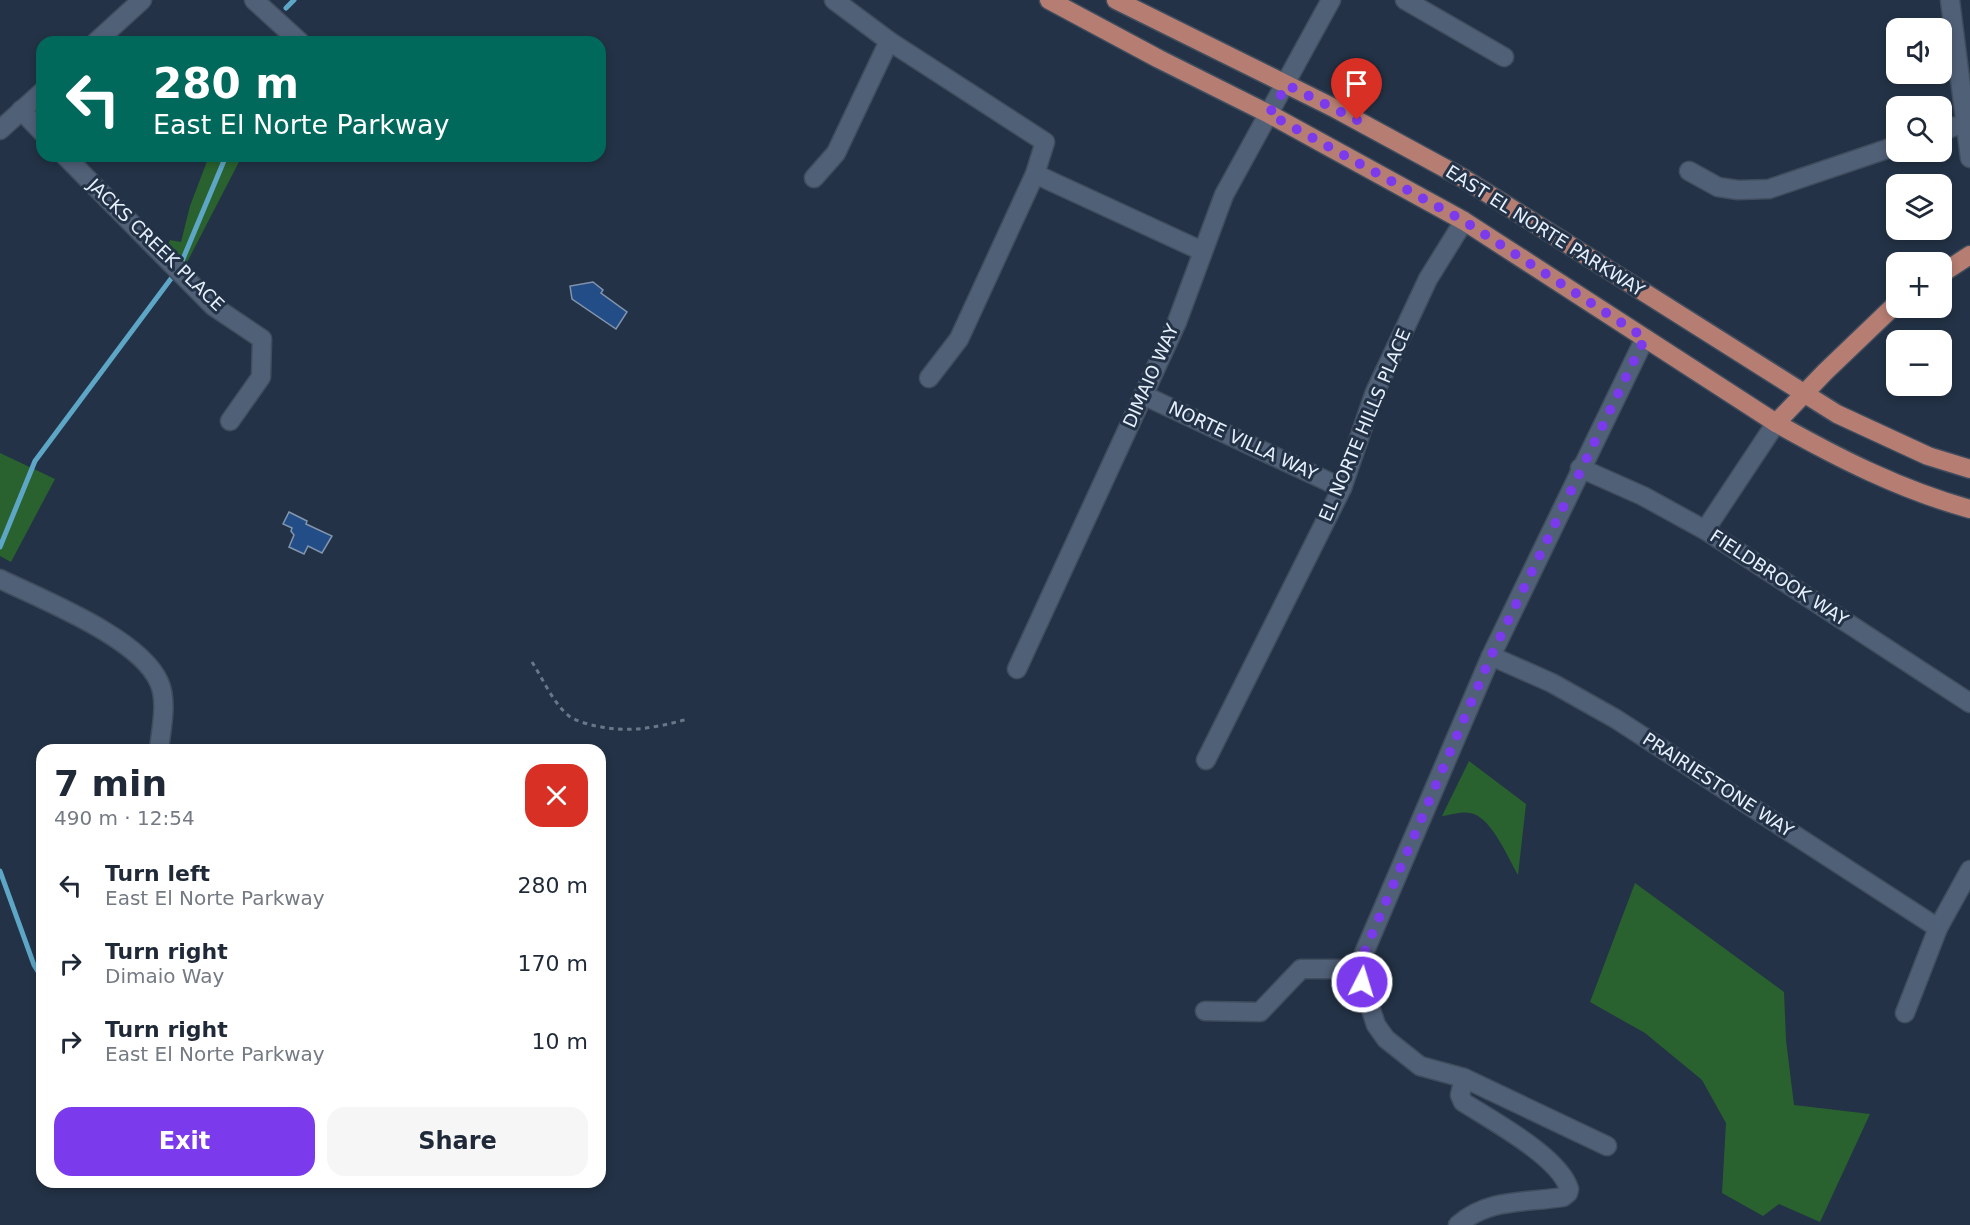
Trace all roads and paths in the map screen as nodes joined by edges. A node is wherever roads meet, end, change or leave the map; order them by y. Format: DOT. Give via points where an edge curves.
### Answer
graph roads {
  1 [pos="142,0"];
  2 [pos="254,0"];
  3 [pos="834,0"];
  4 [pos="1049,0"];
  5 [pos="1116,0"];
  6 [pos="1331,0"];
  7 [pos="1405,0"];
  8 [pos="1950,0"];
  9 [pos="103,36"];
  10 [pos="293,36"];
  11 [pos="889,41"];
  12 [pos="1504,57"];
  13 [pos="1287,85"];
  14 [pos="36,97"];
  15 [pos="21,110"];
  16 [pos="1269,114"];
  17 [pos="1966,123"];
  18 [pos="36,126"];
  19 [pos="1952,127"];
  20 [pos="0,130"];
  21 [pos="1886,149"];
  22 [pos="1970,158"];
  23 [pos="71,162"];
  24 [pos="1689,171"];
  25 [pos="1035,174"];
  26 [pos="814,178"];
  27 [pos="1464,221"];
  28 [pos="1202,250"];
  29 [pos="1970,255"];
  30 [pos="1952,267"];
  31 [pos="1886,314"];
  32 [pos="1645,338"];
  33 [pos="929,378"];
  34 [pos="1804,394"];
  35 [pos="1143,395"];
  36 [pos="230,421"];
  37 [pos="1776,423"];
  38 [pos="1580,468"];
  39 [pos="1970,469"];
  40 [pos="1342,488"];
  41 [pos="1970,509"];
  42 [pos="1705,530"];
  43 [pos="5,581"];
  44 [pos="1491,656"];
  45 [pos="532,662"];
  46 [pos="1017,669"];
  47 [pos="1970,703"];
  48 [pos="688,719"];
  49 [pos="160,744"];
  50 [pos="1206,760"];
  51 [pos="1970,870"];
  52 [pos="1938,928"];
  53 [pos="1363,969"];
  54 [pos="1205,1011"];
  55 [pos="1905,1013"];
  56 [pos="1464,1078"];
  57 [pos="1608,1146"];
  58 [pos="1458,1225"];
  1 -- 9 [label="street"];
  2 -- 10 [label="street"];
  3 -- 11 [label="street"];
  4 -- 16 [label="main road, EAST EL NORTE PARKWAY"];
  5 -- 13 [label="main road, EAST EL NORTE PARKWAY"];
  6 -- 13 [label="street, DIMAIO WAY"];
  7 -- 12 [label="street"];
  8 -- 17 [label="street"];
  11 -- 25 [label="street" via="1045,142"];
  11 -- 26 [label="street" via="836,153"];
  13 -- 16 [label="street, DIMAIO WAY"];
  13 -- 34 [label="main road, EAST EL NORTE PARKWAY" via="1463,178"];
  14 -- 15 [label="street"];
  15 -- 18 [label="street"];
  15 -- 20 [label="street"];
  16 -- 27 [label="main road, EAST EL NORTE PARKWAY"];
  16 -- 28 [label="street, DIMAIO WAY" via="1224,195"];
  17 -- 19 [label="street"];
  17 -- 22 [label="street"];
  21 -- 24 [label="street" via="1769,189 1718,187"];
  23 -- 36 [label="street, JACKS CREEK PLACE" via="213,306 262,339 261,377"];
  25 -- 28 [label="street"];
  25 -- 33 [label="street" via="959,339"];
  27 -- 32 [label="main road, EAST EL NORTE PARKWAY"];
  27 -- 40 [label="street, EL NORTE HILLS PLACE" via="1428,279 1375,392"];
  28 -- 35 [label="street, DIMAIO WAY" via="1177,322"];
  29 -- 30 [label="main road"];
  31 -- 34 [label="main road"];
  32 -- 37 [label="main road, EAST EL NORTE PARKWAY"];
  32 -- 38 [label="street"];
  34 -- 37 [label="main road"];
  34 -- 39 [label="main road, EAST EL NORTE PARKWAY" via="1858,425 1928,456"];
  35 -- 40 [label="street, NORTE VILLA WAY"];
  35 -- 46 [label="street, DIMAIO WAY"];
  37 -- 41 [label="main road, EAST EL NORTE PARKWAY" via="1874,475"];
  37 -- 42 [label="street"];
  38 -- 42 [label="street, FIELDBROOK WAY"];
  38 -- 44 [label="street"];
  40 -- 50 [label="street, EL NORTE HILLS PLACE"];
  42 -- 47 [label="street, FIELDBROOK WAY"];
  43 -- 49 [label="street" via="115,638 145,660 160,683 163,707"];
  44 -- 52 [label="street, PRAIRIESTONE WAY" via="1552,683 1616,719"];
  44 -- 53 [label="street" via="1364,953"];
  45 -- 48 [label="path" via="557,702 570,716 585,723 616,730 645,730"];
  51 -- 52 [label="street"];
  52 -- 55 [label="street"];
  53 -- 54 [label="street" via="1301,969 1260,1012"];
  53 -- 56 [label="street" via="1362,982 1372,1014 1386,1040 1420,1066"];
  56 -- 57 [label="street"];
  56 -- 58 [label="street" via="1460,1095 1463,1102 1547,1159 1569,1189 1563,1197 1499,1203"];
}
